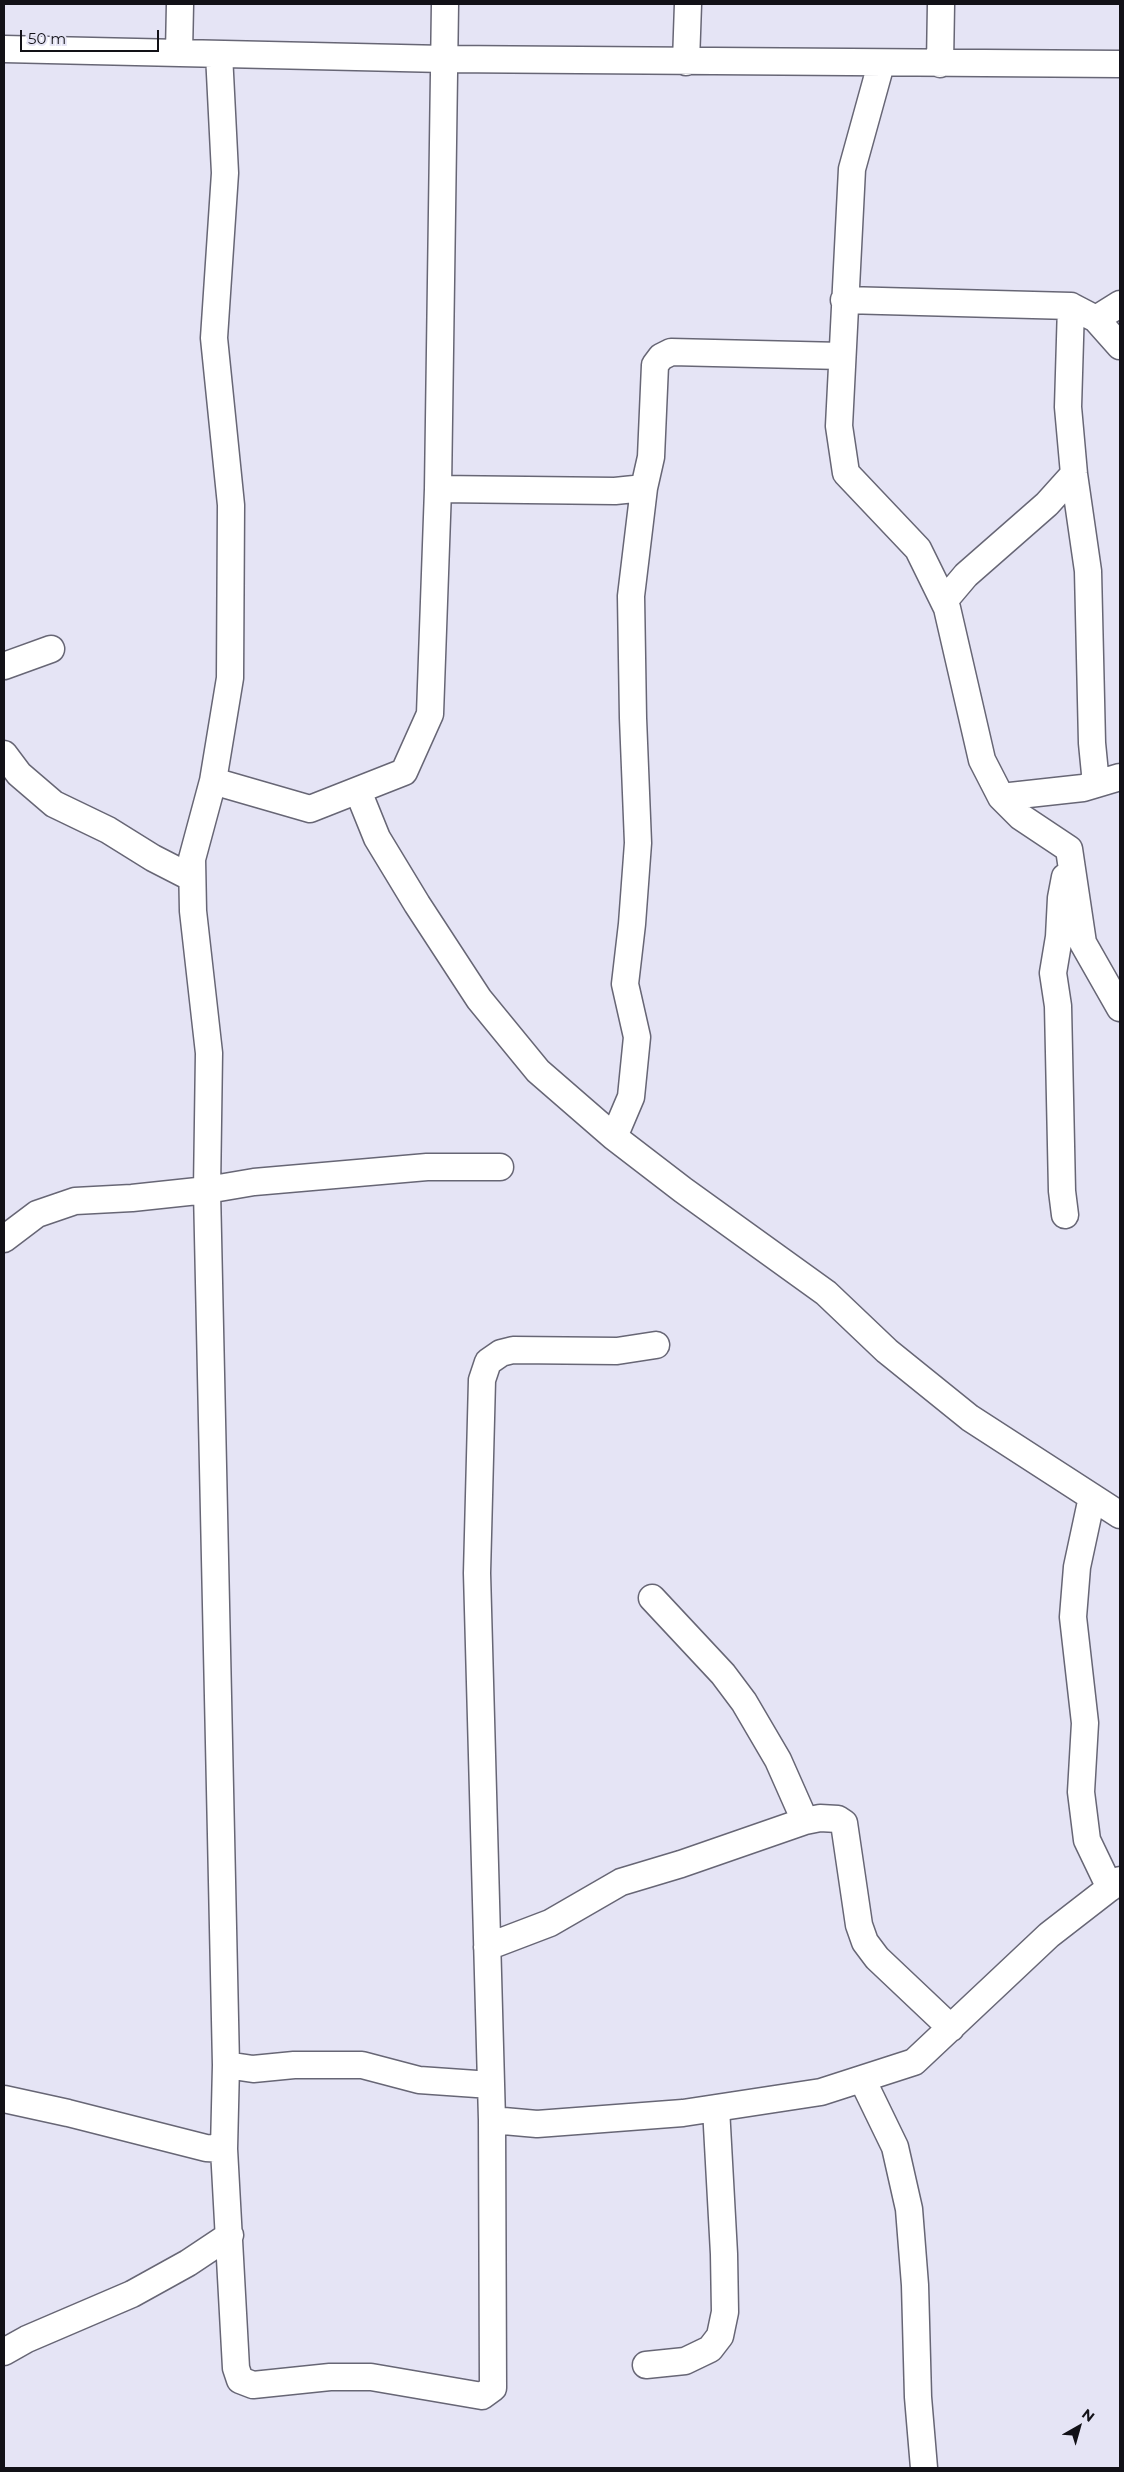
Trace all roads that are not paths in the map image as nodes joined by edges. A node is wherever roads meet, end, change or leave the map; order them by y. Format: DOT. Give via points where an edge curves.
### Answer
graph roads {
  1 [pos="180,4"];
  2 [pos="445,4"];
  3 [pos="688,4"];
  4 [pos="942,4"];
  5 [pos="4,49"];
  6 [pos="179,53"];
  7 [pos="219,54"];
  8 [pos="444,59"];
  9 [pos="686,62"];
  10 [pos="881,64"];
  11 [pos="940,64"];
  12 [pos="1120,64"];
  13 [pos="844,300"];
  14 [pos="1120,304"];
  15 [pos="1071,306"];
  16 [pos="1096,319"];
  17 [pos="1120,346"];
  18 [pos="842,356"];
  19 [pos="1074,474"];
  20 [pos="438,488"];
  21 [pos="644,488"];
  22 [pos="944,602"];
  23 [pos="51,649"];
  24 [pos="4,666"];
  25 [pos="4,754"];
  26 [pos="213,781"];
  27 [pos="1108,781"];
  28 [pos="358,790"];
  29 [pos="1001,797"];
  30 [pos="1069,849"];
  31 [pos="192,878"];
  32 [pos="1120,1008"];
  33 [pos="614,1137"];
  34 [pos="500,1167"];
  35 [pos="207,1190"];
  36 [pos="1065,1215"];
  37 [pos="4,1239"];
  38 [pos="656,1345"];
  39 [pos="1092,1497"];
  40 [pos="1120,1515"];
  41 [pos="652,1598"];
  42 [pos="805,1821"];
  43 [pos="1115,1884"];
  44 [pos="487,1947"];
  45 [pos="951,2028"];
  46 [pos="226,2065"];
  47 [pos="862,2079"];
  48 [pos="491,2085"];
  49 [pos="4,2100"];
  50 [pos="716,2108"];
  51 [pos="492,2120"];
  52 [pos="224,2149"];
  53 [pos="230,2235"];
  54 [pos="4,2352"];
  55 [pos="646,2365"];
  56 [pos="924,2468"];
  1 -- 6 [label="street"];
  2 -- 8 [label="street"];
  3 -- 9 [label="street"];
  4 -- 11 [label="street"];
  5 -- 6 [label="street"];
  6 -- 7 [label="street"];
  7 -- 8 [label="street"];
  7 -- 26 [label="street" via="225,173 214,338 231,505 232,609 230,678"];
  8 -- 9 [label="street"];
  8 -- 20 [label="street"];
  9 -- 10 [label="street"];
  10 -- 11 [label="street"];
  10 -- 13 [label="street" via="852,168"];
  11 -- 12 [label="street"];
  13 -- 15 [label="street"];
  13 -- 18 [label="street"];
  14 -- 16 [label="street"];
  15 -- 16 [label="street"];
  15 -- 19 [label="street" via="1068,407"];
  16 -- 17 [label="street"];
  18 -- 21 [label="street" via="671,352 660,357 654,365 651,457"];
  18 -- 22 [label="street" via="839,426 846,473 918,549"];
  19 -- 22 [label="street" via="1046,504 966,575"];
  19 -- 27 [label="street" via="1088,571 1092,743"];
  20 -- 21 [label="street" via="615,491"];
  20 -- 28 [label="street" via="430,714 404,772"];
  21 -- 33 [label="street" via="631,596 638,844 625,984 637,1036 631,1098"];
  22 -- 29 [label="street" via="982,760"];
  23 -- 24 [label="street"];
  25 -- 31 [label="street" via="19,774 54,804 108,830"];
  26 -- 28 [label="street" via="310,808"];
  26 -- 31 [label="street" via="192,859"];
  27 -- 29 [label="street" via="1083,788"];
  28 -- 33 [label="street" via="377,838 479,999 538,1070"];
  29 -- 30 [label="street" via="1021,817"];
  30 -- 32 [label="street" via="1082,943"];
  30 -- 36 [label="street" via="1053,973 1058,1006"];
  31 -- 35 [label="street" via="209,1053"];
  33 -- 39 [label="street" via="826,1293 887,1351 970,1418"];
  34 -- 35 [label="street" via="426,1167 254,1182"];
  35 -- 37 [label="street" via="75,1201 37,1214"];
  35 -- 46 [label="street"];
  38 -- 44 [label="street" via="617,1351 513,1350 488,1362 484,1371 477,1572"];
  39 -- 40 [label="street"];
  39 -- 43 [label="street" via="1077,1567 1073,1617 1085,1723 1081,1792 1087,1840"];
  41 -- 42 [label="street" via="712,1661 744,1702 778,1760"];
  42 -- 44 [label="street" via="621,1882 550,1922"];
  42 -- 45 [label="street" via="820,1818 838,1819 844,1823 859,1925 866,1942 877,1958"];
  43 -- 45 [label="street" via="1049,1935"];
  44 -- 48 [label="street"];
  45 -- 47 [label="street" via="914,2062"];
  46 -- 48 [label="street" via="253,2069 362,2065 419,2080"];
  46 -- 52 [label="street"];
  47 -- 50 [label="street" via="821,2092"];
  47 -- 56 [label="street" via="895,2148 909,2209"];
  48 -- 51 [label="street"];
  49 -- 52 [label="street" via="197,2146"];
  50 -- 51 [label="street" via="537,2124"];
  50 -- 55 [label="street" via="724,2254 725,2312 720,2336 710,2349 685,2361"];
  51 -- 53 [label="street" via="493,2388 482,2396 372,2377 254,2384 240,2380 236,2368"];
  52 -- 53 [label="street"];
  53 -- 54 [label="street" via="132,2294"];
}
